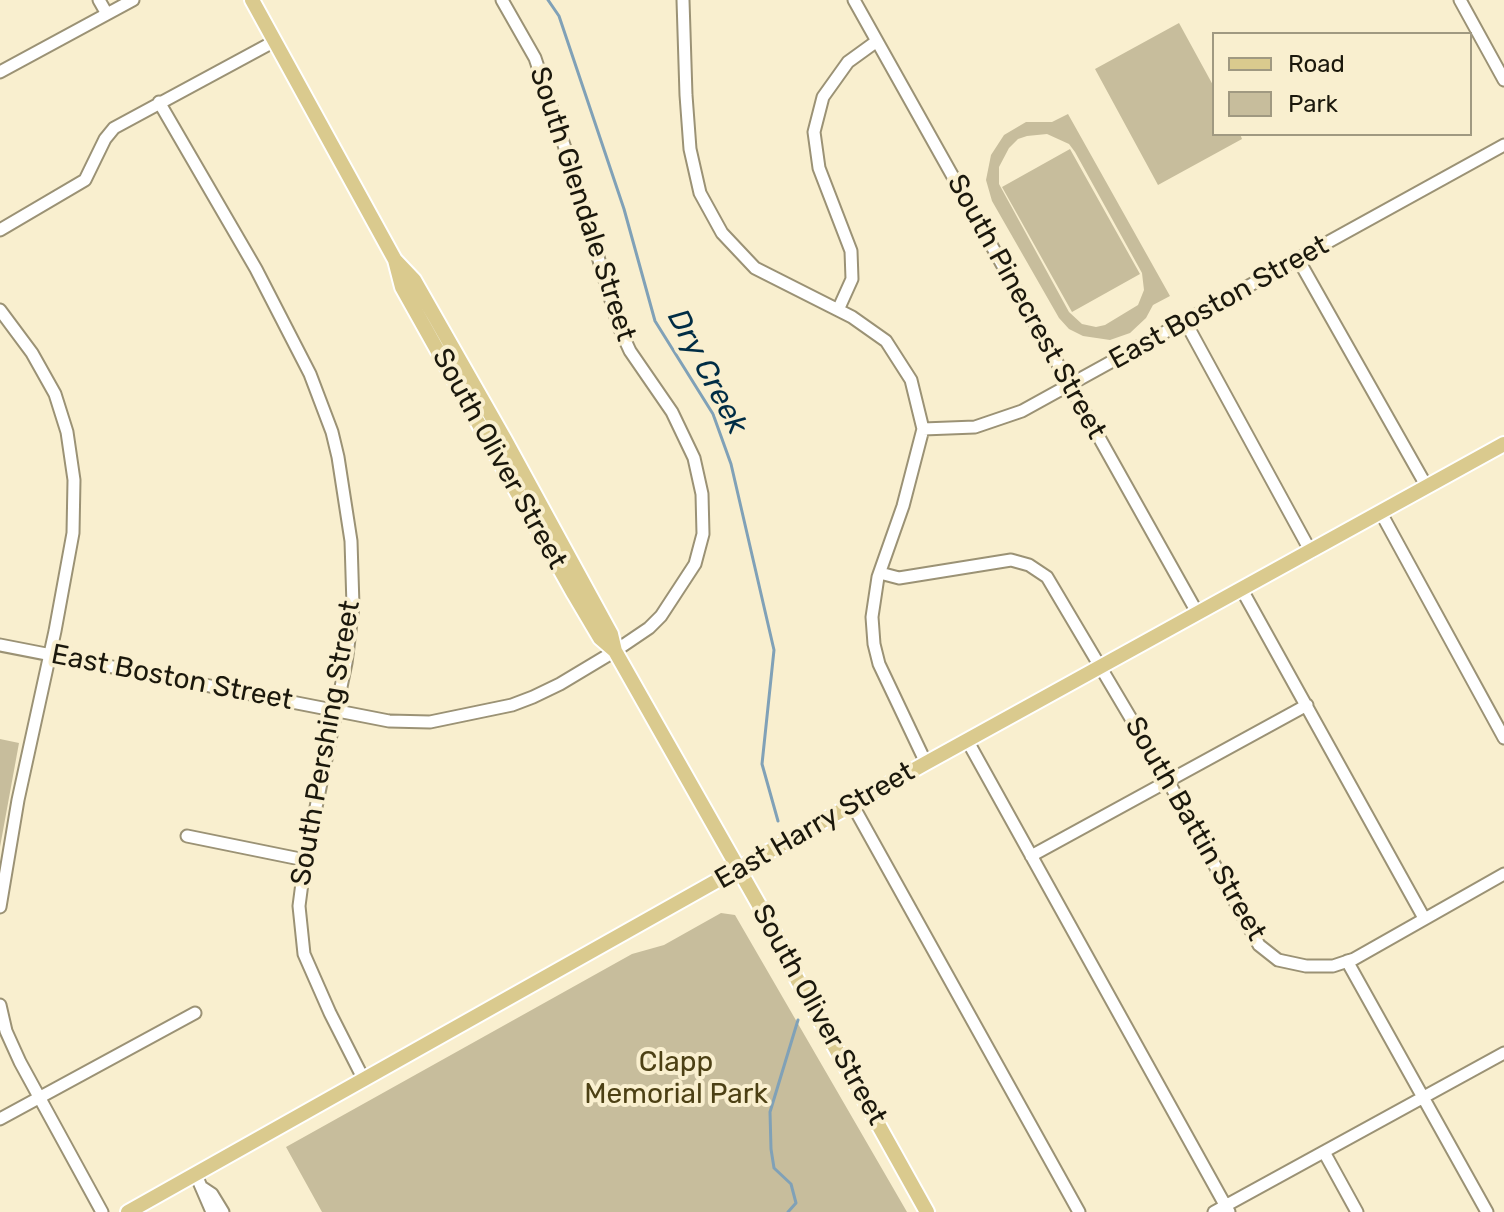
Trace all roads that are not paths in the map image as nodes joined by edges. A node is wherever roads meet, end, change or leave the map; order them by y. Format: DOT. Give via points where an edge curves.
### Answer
graph roads {
  1 [pos="99,0"];
  2 [pos="133,0"];
  3 [pos="252,0"];
  4 [pos="502,0"];
  5 [pos="683,0"];
  6 [pos="854,0"];
  7 [pos="1460,0"];
  8 [pos="107,14"];
  9 [pos="275,41"];
  10 [pos="877,41"];
  11 [pos="0,72"];
  12 [pos="1504,80"];
  13 [pos="159,102"];
  14 [pos="1504,145"];
  15 [pos="0,230"];
  16 [pos="1298,259"];
  17 [pos="0,310"];
  18 [pos="838,310"];
  19 [pos="1186,323"];
  20 [pos="1070,385"];
  21 [pos="923,429"];
  22 [pos="1504,444"];
  23 [pos="1427,487"];
  24 [pos="1381,513"];
  25 [pos="1311,552"];
  26 [pos="880,573"];
  27 [pos="1242,590"];
  28 [pos="1198,614"];
  29 [pos="0,645"];
  30 [pos="615,651"];
  31 [pos="50,654"];
  32 [pos="1100,668"];
  33 [pos="1307,705"];
  34 [pos="336,711"];
  35 [pos="1504,738"];
  36 [pos="967,740"];
  37 [pos="926,763"];
  38 [pos="1168,781"];
  39 [pos="852,804"];
  40 [pos="187,836"];
  41 [pos="1031,856"];
  42 [pos="305,860"];
  43 [pos="739,869"];
  44 [pos="1504,874"];
  45 [pos="0,907"];
  46 [pos="1424,918"];
  47 [pos="1347,961"];
  48 [pos="0,1005"];
  49 [pos="195,1013"];
  50 [pos="1504,1053"];
  51 [pos="363,1078"];
  52 [pos="39,1097"];
  53 [pos="1423,1098"];
  54 [pos="0,1119"];
  55 [pos="1324,1152"];
  56 [pos="200,1181"];
  57 [pos="1227,1209"];
  58 [pos="102,1212"];
  59 [pos="128,1212"];
  60 [pos="212,1212"];
  61 [pos="223,1212"];
  62 [pos="927,1212"];
  63 [pos="1079,1212"];
  64 [pos="1214,1212"];
  65 [pos="1357,1212"];
  66 [pos="1487,1212"];
  1 -- 8 [label="street"];
  2 -- 8 [label="street"];
  3 -- 9 [label="main road, South Oliver Street"];
  4 -- 30 [label="street, South Glendale Street" via="535,58 619,327 684,435 702,494 703,534 689,576 661,616"];
  5 -- 18 [label="street" via="690,149 700,193 722,233 755,268"];
  6 -- 10 [label="street, South Pinecrest Street"];
  7 -- 12 [label="street"];
  8 -- 11 [label="street"];
  9 -- 13 [label="street"];
  9 -- 30 [label="main road, South Oliver Street" via="395,260 402,287 574,594 600,638"];
  10 -- 18 [label="street" via="848,62 823,97 814,132 819,168 851,251 852,279"];
  10 -- 20 [label="street, South Pinecrest Street"];
  13 -- 15 [label="street" via="114,128 85,180"];
  13 -- 34 [label="street, South Pershing Street" via="256,269 310,374 332,432 351,541 353,606"];
  14 -- 16 [label="street, East Boston Street"];
  16 -- 19 [label="street, East Boston Street"];
  16 -- 23 [label="street"];
  17 -- 31 [label="street" via="55,394 74,480 73,533"];
  18 -- 21 [label="street" via="886,341 911,380"];
  19 -- 20 [label="street, East Boston Street"];
  19 -- 25 [label="street"];
  20 -- 21 [label="street, East Boston Street" via="1022,411 975,427"];
  20 -- 28 [label="street, South Pinecrest Street"];
  21 -- 26 [label="street"];
  22 -- 23 [label="main road, East Harry Street"];
  23 -- 24 [label="main road, East Harry Street"];
  24 -- 25 [label="main road, East Harry Street"];
  24 -- 35 [label="street"];
  25 -- 27 [label="main road, East Harry Street"];
  26 -- 32 [label="street, South Battin Street" via="899,578 1011,560 1029,565 1047,577"];
  26 -- 37 [label="street" via="872,617 874,644"];
  27 -- 28 [label="main road, East Harry Street"];
  27 -- 33 [label="street"];
  28 -- 32 [label="main road, East Harry Street"];
  29 -- 31 [label="street, East Boston Street"];
  30 -- 34 [label="street, East Boston Street" via="533,697 474,714 430,722"];
  30 -- 43 [label="main road, South Oliver Street"];
  31 -- 34 [label="street, East Boston Street"];
  31 -- 45 [label="street"];
  32 -- 36 [label="main road, East Harry Street"];
  32 -- 38 [label="street, South Battin Street"];
  33 -- 38 [label="street"];
  33 -- 46 [label="street"];
  34 -- 42 [label="street, South Pershing Street"];
  36 -- 37 [label="main road, East Harry Street"];
  36 -- 41 [label="street"];
  37 -- 39 [label="main road, East Harry Street"];
  38 -- 41 [label="street"];
  38 -- 47 [label="street, South Battin Street" via="1259,945 1278,960 1306,966"];
  39 -- 43 [label="main road, East Harry Street"];
  39 -- 63 [label="street"];
  40 -- 42 [label="street"];
  41 -- 57 [label="street"];
  42 -- 51 [label="street, South Pershing Street" via="299,906 304,954"];
  43 -- 51 [label="main road, East Harry Street"];
  43 -- 62 [label="main road, South Oliver Street"];
  44 -- 46 [label="street"];
  46 -- 47 [label="street"];
  47 -- 53 [label="street"];
  48 -- 52 [label="street" via="6,1031"];
  49 -- 52 [label="street"];
  50 -- 53 [label="street"];
  51 -- 56 [label="main road, East Harry Street"];
  52 -- 54 [label="street"];
  52 -- 58 [label="street"];
  53 -- 55 [label="street"];
  53 -- 66 [label="street"];
  55 -- 57 [label="street"];
  55 -- 65 [label="street"];
  56 -- 59 [label="main road, East Harry Street"];
  56 -- 60 [label="street"];
  56 -- 61 [label="street"];
  57 -- 64 [label="street"];
}
